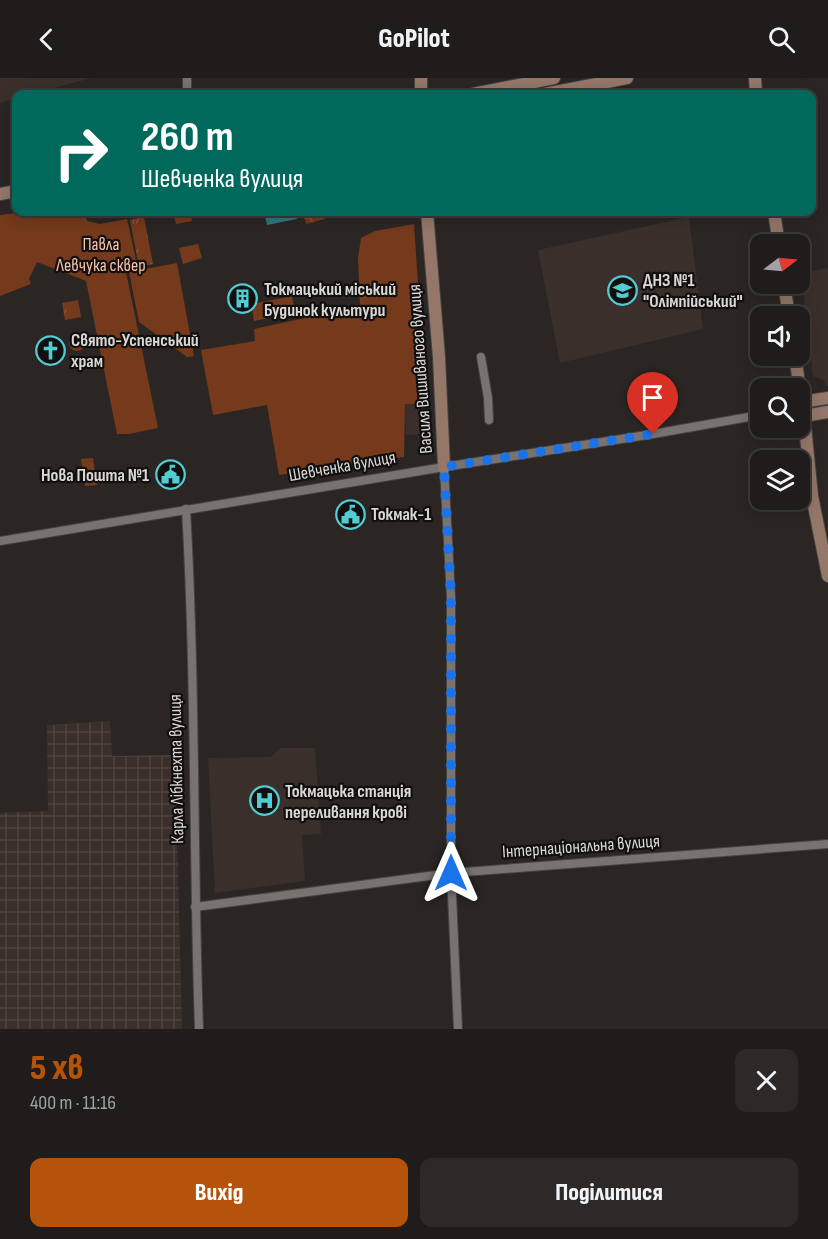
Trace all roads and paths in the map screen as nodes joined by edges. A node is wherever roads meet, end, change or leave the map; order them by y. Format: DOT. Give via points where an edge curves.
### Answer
graph roads {
  1 [pos="554,78"];
  2 [pos="627,78"];
  3 [pos="493,90"];
  4 [pos="566,90"];
  5 [pos="427,216"];
  6 [pos="775,216"];
  7 [pos="777,234"];
  8 [pos="481,357"];
  9 [pos="828,398"];
  10 [pos="810,405"];
  11 [pos="810,409"];
  12 [pos="828,412"];
  13 [pos="750,417"];
  14 [pos="489,420"];
  15 [pos="805,438"];
  16 [pos="444,467"];
  17 [pos="186,509"];
  18 [pos="0,541"];
  19 [pos="828,576"];
  20 [pos="828,843"];
  21 [pos="451,873"];
  22 [pos="195,907"];
  23 [pos="199,1029"];
  24 [pos="458,1029"];
  1 -- 3 [label="street"];
  2 -- 4 [label="street"];
  5 -- 16 [label="street, Василя Вишиваного вулиця"];
  6 -- 7 [label="street"];
  8 -- 14 [label="street"];
  9 -- 10 [label="street"];
  11 -- 12 [label="street"];
  13 -- 16 [label="street, Шевченка вулиця"];
  15 -- 19 [label="street"];
  16 -- 17 [label="street, Шевченка вулиця"];
  16 -- 21 [label="street, Василя Вишиваного вулиця" via="451,597"];
  17 -- 18 [label="street, Шевченка вулиця"];
  17 -- 22 [label="street, Карла Лібкнехта вулиця"];
  20 -- 21 [label="street, Інтернаціональна вулиця"];
  21 -- 22 [label="street, Інтернаціональна вулиця"];
  21 -- 24 [label="street, Василя Вишиваного вулиця"];
  22 -- 23 [label="street, Карла Лібкнехта вулиця"];
}
